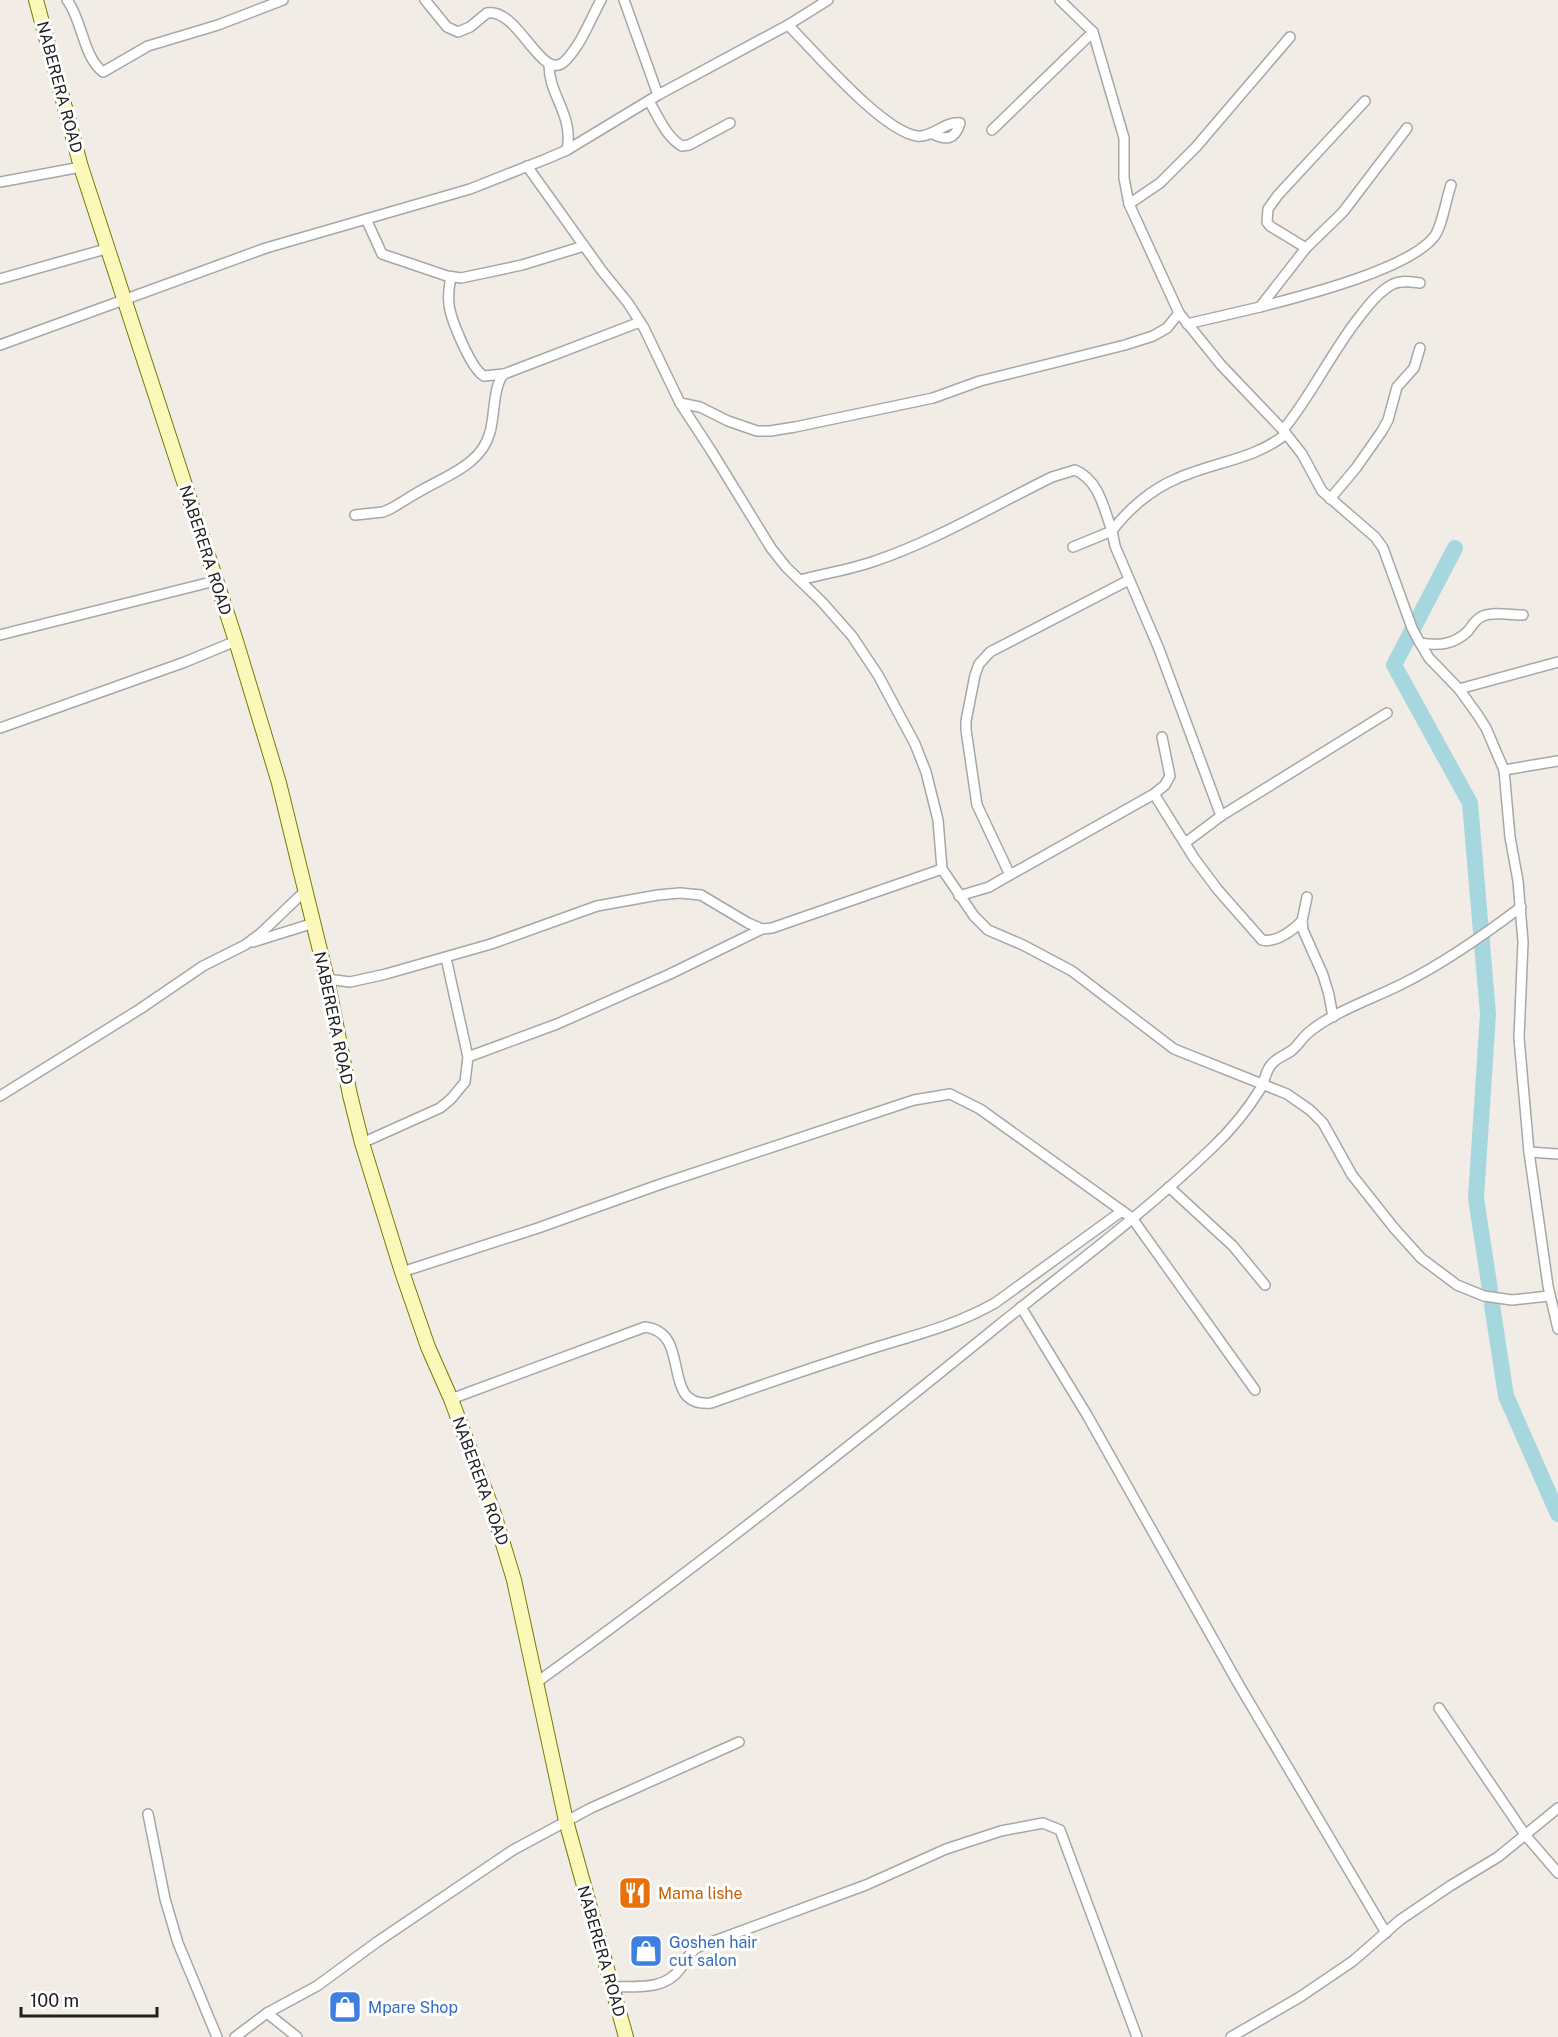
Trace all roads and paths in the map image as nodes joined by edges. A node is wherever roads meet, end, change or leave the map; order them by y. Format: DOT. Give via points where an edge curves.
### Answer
graph roads {
  1 [pos="36,0"];
  2 [pos="67,0"];
  3 [pos="283,0"];
  4 [pos="425,0"];
  5 [pos="601,0"];
  6 [pos="624,0"];
  7 [pos="828,0"];
  8 [pos="1060,0"];
  9 [pos="788,25"];
  10 [pos="1093,32"];
  11 [pos="1290,37"];
  12 [pos="549,65"];
  13 [pos="658,95"];
  14 [pos="1365,100"];
  15 [pos="649,101"];
  16 [pos="730,123"];
  17 [pos="1407,128"];
  18 [pos="992,129"];
  19 [pos="931,133"];
  20 [pos="567,150"];
  21 [pos="527,166"];
  22 [pos="81,167"];
  23 [pos="0,182"];
  24 [pos="1451,185"];
  25 [pos="1129,204"];
  26 [pos="366,219"];
  27 [pos="584,246"];
  28 [pos="109,248"];
  29 [pos="1306,248"];
  30 [pos="451,277"];
  31 [pos="0,279"];
  32 [pos="1420,283"];
  33 [pos="124,300"];
  34 [pos="1260,307"];
  35 [pos="1179,313"];
  36 [pos="640,322"];
  37 [pos="1187,324"];
  38 [pos="0,345"];
  39 [pos="1420,348"];
  40 [pos="504,374"];
  41 [pos="680,403"];
  42 [pos="1284,432"];
  43 [pos="1330,499"];
  44 [pos="355,515"];
  45 [pos="1112,531"];
  46 [pos="1073,547"];
  47 [pos="800,580"];
  48 [pos="1129,580"];
  49 [pos="215,581"];
  50 [pos="1523,615"];
  51 [pos="0,635"];
  52 [pos="236,642"];
  53 [pos="1420,643"];
  54 [pos="1558,662"];
  55 [pos="1459,689"];
  56 [pos="1387,713"];
  57 [pos="0,728"];
  58 [pos="1162,737"];
  59 [pos="1558,761"];
  60 [pos="1504,770"];
  61 [pos="1154,794"];
  62 [pos="1221,816"];
  63 [pos="1185,843"];
  64 [pos="942,869"];
  65 [pos="1010,875"];
  66 [pos="306,890"];
  67 [pos="959,896"];
  68 [pos="1307,897"];
  69 [pos="1521,907"];
  70 [pos="1302,921"];
  71 [pos="314,923"];
  72 [pos="762,929"];
  73 [pos="245,945"];
  74 [pos="446,958"];
  75 [pos="327,979"];
  76 [pos="1332,1017"];
  77 [pos="468,1057"];
  78 [pos="1262,1085"];
  79 [pos="0,1095"];
  80 [pos="362,1143"];
  81 [pos="1529,1152"];
  82 [pos="1558,1154"];
  83 [pos="1169,1187"];
  84 [pos="1122,1211"];
  85 [pos="1132,1218"];
  86 [pos="402,1272"];
  87 [pos="1558,1284"];
  88 [pos="1265,1285"];
  89 [pos="1548,1291"];
  90 [pos="1021,1307"];
  91 [pos="1558,1329"];
  92 [pos="1255,1390"];
  93 [pos="451,1399"];
  94 [pos="537,1682"];
  95 [pos="1439,1708"];
  96 [pos="739,1742"];
  97 [pos="1558,1808"];
  98 [pos="148,1814"];
  99 [pos="566,1821"];
  100 [pos="1526,1836"];
  101 [pos="1558,1874"];
  102 [pos="1386,1933"];
  103 [pos="612,1987"];
  104 [pos="267,2013"];
  105 [pos="217,2037"];
  106 [pos="235,2037"];
  107 [pos="297,2037"];
  108 [pos="626,2037"];
  109 [pos="1137,2037"];
  110 [pos="1231,2037"];
  1 -- 22 [label="street, NABERERA ROAD"];
  2 -- 3 [label="street" via="103,72 148,46"];
  4 -- 12 [label="street" via="447,27 458,32 488,14 503,16"];
  5 -- 12 [label="street" via="565,61 560,66"];
  6 -- 13 [label="street"];
  7 -- 9 [label="street"];
  8 -- 10 [label="street"];
  9 -- 13 [label="street"];
  9 -- 19 [label="street" via="891,125 918,136"];
  10 -- 18 [label="street"];
  10 -- 25 [label="street" via="1124,138 1124,178"];
  11 -- 25 [label="street" via="1196,147 1160,183"];
  12 -- 20 [label="street" via="569,130"];
  13 -- 15 [label="street"];
  14 -- 29 [label="street" via="1268,209 1270,226"];
  15 -- 16 [label="street" via="663,126 682,146"];
  15 -- 20 [label="street"];
  17 -- 29 [label="street" via="1343,212"];
  20 -- 21 [label="street"];
  21 -- 26 [label="street" via="470,189"];
  21 -- 27 [label="street"];
  22 -- 23 [label="street"];
  22 -- 28 [label="street, NABERERA ROAD"];
  24 -- 34 [label="street" via="1436,235 1416,253 1373,273"];
  25 -- 35 [label="street"];
  26 -- 30 [label="street" via="383,255"];
  26 -- 33 [label="street" via="266,248"];
  27 -- 30 [label="street" via="522,265"];
  27 -- 36 [label="street"];
  28 -- 31 [label="street"];
  28 -- 33 [label="street, NABERERA ROAD"];
  29 -- 34 [label="street"];
  30 -- 40 [label="street" via="449,308 475,367 484,376"];
  32 -- 42 [label="street" via="1392,285 1369,305"];
  33 -- 38 [label="street"];
  33 -- 49 [label="street, NABERERA ROAD"];
  34 -- 37 [label="street"];
  35 -- 37 [label="street"];
  35 -- 41 [label="street" via="1167,328 1125,345 980,381 933,398 787,429 757,431 700,407"];
  36 -- 40 [label="street"];
  36 -- 41 [label="street"];
  37 -- 42 [label="street"];
  39 -- 43 [label="street" via="1414,369 1397,387 1382,431"];
  40 -- 44 [label="street" via="498,382 490,435 468,463 390,509"];
  41 -- 47 [label="street" via="771,548"];
  42 -- 43 [label="street"];
  42 -- 45 [label="street" via="1274,444 1249,456 1160,487"];
  43 -- 53 [label="street" via="1375,537 1383,549"];
  45 -- 46 [label="street"];
  45 -- 47 [label="street" via="1094,486 1079,472 1070,470 901,551"];
  45 -- 48 [label="street"];
  47 -- 64 [label="street" via="861,648 915,744 935,801"];
  48 -- 62 [label="street"];
  48 -- 65 [label="street" via="990,652 979,664 966,721 973,784 979,812"];
  49 -- 51 [label="street"];
  49 -- 52 [label="street, NABERERA ROAD"];
  50 -- 53 [label="street" via="1486,615 1446,644"];
  52 -- 57 [label="street"];
  52 -- 66 [label="street, NABERERA ROAD" via="279,783"];
  53 -- 55 [label="street" via="1437,668"];
  54 -- 55 [label="street"];
  55 -- 60 [label="street" via="1486,728"];
  56 -- 62 [label="street"];
  58 -- 61 [label="street" via="1170,776"];
  59 -- 60 [label="street"];
  60 -- 69 [label="street"];
  61 -- 63 [label="street"];
  61 -- 65 [label="street"];
  62 -- 63 [label="street"];
  63 -- 70 [label="street" via="1218,890 1262,940 1285,935"];
  64 -- 67 [label="street"];
  64 -- 72 [label="street"];
  65 -- 67 [label="street" via="989,887"];
  66 -- 71 [label="street, NABERERA ROAD"];
  66 -- 73 [label="street"];
  67 -- 78 [label="street" via="988,930 1072,970 1174,1049"];
  68 -- 70 [label="street"];
  69 -- 76 [label="street" via="1443,961"];
  69 -- 81 [label="street" via="1519,1038"];
  70 -- 76 [label="street" via="1329,995"];
  71 -- 73 [label="street"];
  71 -- 75 [label="street, NABERERA ROAD"];
  72 -- 74 [label="street" via="701,895 680,893 597,906"];
  72 -- 77 [label="street" via="567,1020"];
  73 -- 79 [label="street" via="203,966"];
  74 -- 75 [label="street" via="356,981"];
  74 -- 77 [label="street"];
  75 -- 80 [label="street, NABERERA ROAD"];
  76 -- 78 [label="street" via="1274,1061"];
  77 -- 80 [label="street" via="465,1082 452,1099"];
  78 -- 83 [label="street" via="1215,1146"];
  78 -- 89 [label="street" via="1292,1098 1323,1123 1352,1175 1394,1228 1422,1258 1457,1285 1484,1296 1512,1300"];
  80 -- 86 [label="street, NABERERA ROAD"];
  81 -- 82 [label="street"];
  81 -- 89 [label="street"];
  83 -- 85 [label="street"];
  83 -- 88 [label="street" via="1233,1246"];
  84 -- 85 [label="street"];
  84 -- 86 [label="street" via="980,1109 950,1094 914,1100"];
  84 -- 93 [label="street" via="995,1303 965,1319 711,1403 701,1404 686,1396 668,1340 656,1328 645,1327"];
  85 -- 90 [label="street"];
  85 -- 92 [label="street"];
  86 -- 93 [label="street, NABERERA ROAD"];
  87 -- 89 [label="street"];
  89 -- 91 [label="street"];
  90 -- 94 [label="street" via="859,1439"];
  90 -- 102 [label="street"];
  93 -- 94 [label="street, NABERERA ROAD" via="504,1545"];
  94 -- 99 [label="street, NABERERA ROAD"];
  95 -- 100 [label="street"];
  96 -- 99 [label="street"];
  97 -- 100 [label="street"];
  98 -- 105 [label="street" via="178,1943"];
  99 -- 103 [label="street, NABERERA ROAD"];
  99 -- 104 [label="street" via="513,1850 317,1986"];
  100 -- 101 [label="street"];
  100 -- 102 [label="street"];
  102 -- 110 [label="street" via="1309,1991"];
  103 -- 108 [label="street, NABERERA ROAD"];
  103 -- 109 [label="street" via="658,1985 675,1975 698,1947 866,1885 946,1849 1000,1831 1043,1823 1060,1830"];
  104 -- 106 [label="street"];
  104 -- 107 [label="street"];
}
